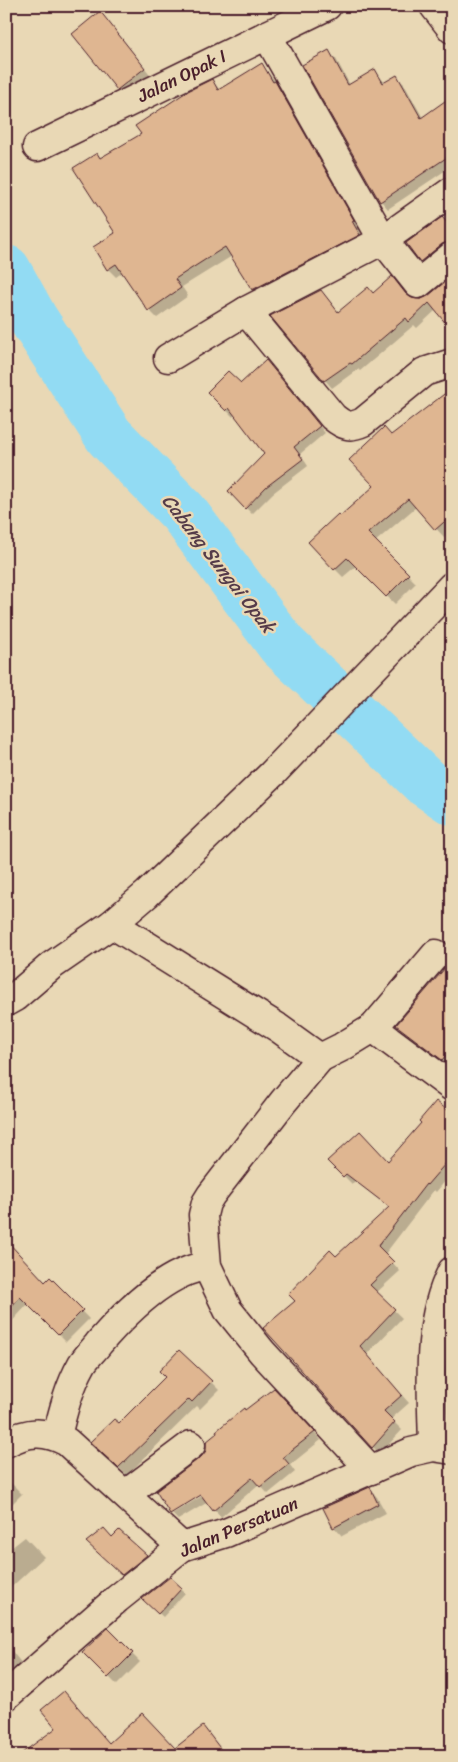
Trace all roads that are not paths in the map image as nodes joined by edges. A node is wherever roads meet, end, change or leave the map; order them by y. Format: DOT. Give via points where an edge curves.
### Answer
graph roads {
  1 [pos="328,6"];
  2 [pos="434,6"];
  3 [pos="452,29"];
  4 [pos="267,35"];
  5 [pos="38,147"];
  6 [pos="452,191"];
  7 [pos="383,240"];
  8 [pos="452,256"];
  9 [pos="246,311"];
  10 [pos="168,358"];
  11 [pos="452,363"];
  12 [pos="452,586"];
  13 [pos="112,924"];
  14 [pos="436,954"];
  15 [pos="6,1002"];
  16 [pos="373,1028"];
  17 [pos="320,1058"];
  18 [pos="452,1088"];
  19 [pos="207,1266"];
  20 [pos="452,1271"];
  21 [pos="57,1436"];
  22 [pos="6,1442"];
  23 [pos="190,1445"];
  24 [pos="442,1448"];
  25 [pos="371,1470"];
  26 [pos="126,1494"];
  27 [pos="182,1547"];
  28 [pos="6,1696"];
  1 -- 4 [label="street, Jalan Opak I"];
  2 -- 3 [label="street"];
  4 -- 5 [label="street, Jalan Opak I"];
  4 -- 7 [label="street"];
  6 -- 7 [label="street"];
  7 -- 8 [label="street" via="418,284"];
  7 -- 9 [label="street"];
  9 -- 10 [label="street"];
  9 -- 11 [label="street" via="342,424 353,426 363,422 424,372"];
  12 -- 13 [label="street" via="272,774"];
  13 -- 15 [label="street"];
  13 -- 17 [label="street" via="277,1027"];
  14 -- 16 [label="street"];
  16 -- 17 [label="street"];
  16 -- 18 [label="street"];
  17 -- 19 [label="street" via="206,1203 203,1215"];
  19 -- 21 [label="street" via="197,1267 172,1279 139,1302 106,1335 84,1362 71,1386"];
  19 -- 25 [label="street" via="228,1310 262,1352"];
  20 -- 24 [label="street" via="436,1318 433,1342"];
  21 -- 22 [label="street" via="37,1433 21,1435"];
  21 -- 26 [label="street"];
  23 -- 26 [label="street"];
  24 -- 25 [label="street, Jalan Persatuan" via="411,1452"];
  25 -- 27 [label="street, Jalan Persatuan" via="226,1534"];
  26 -- 27 [label="street"];
  27 -- 28 [label="street, Jalan Persatuan"];
}
